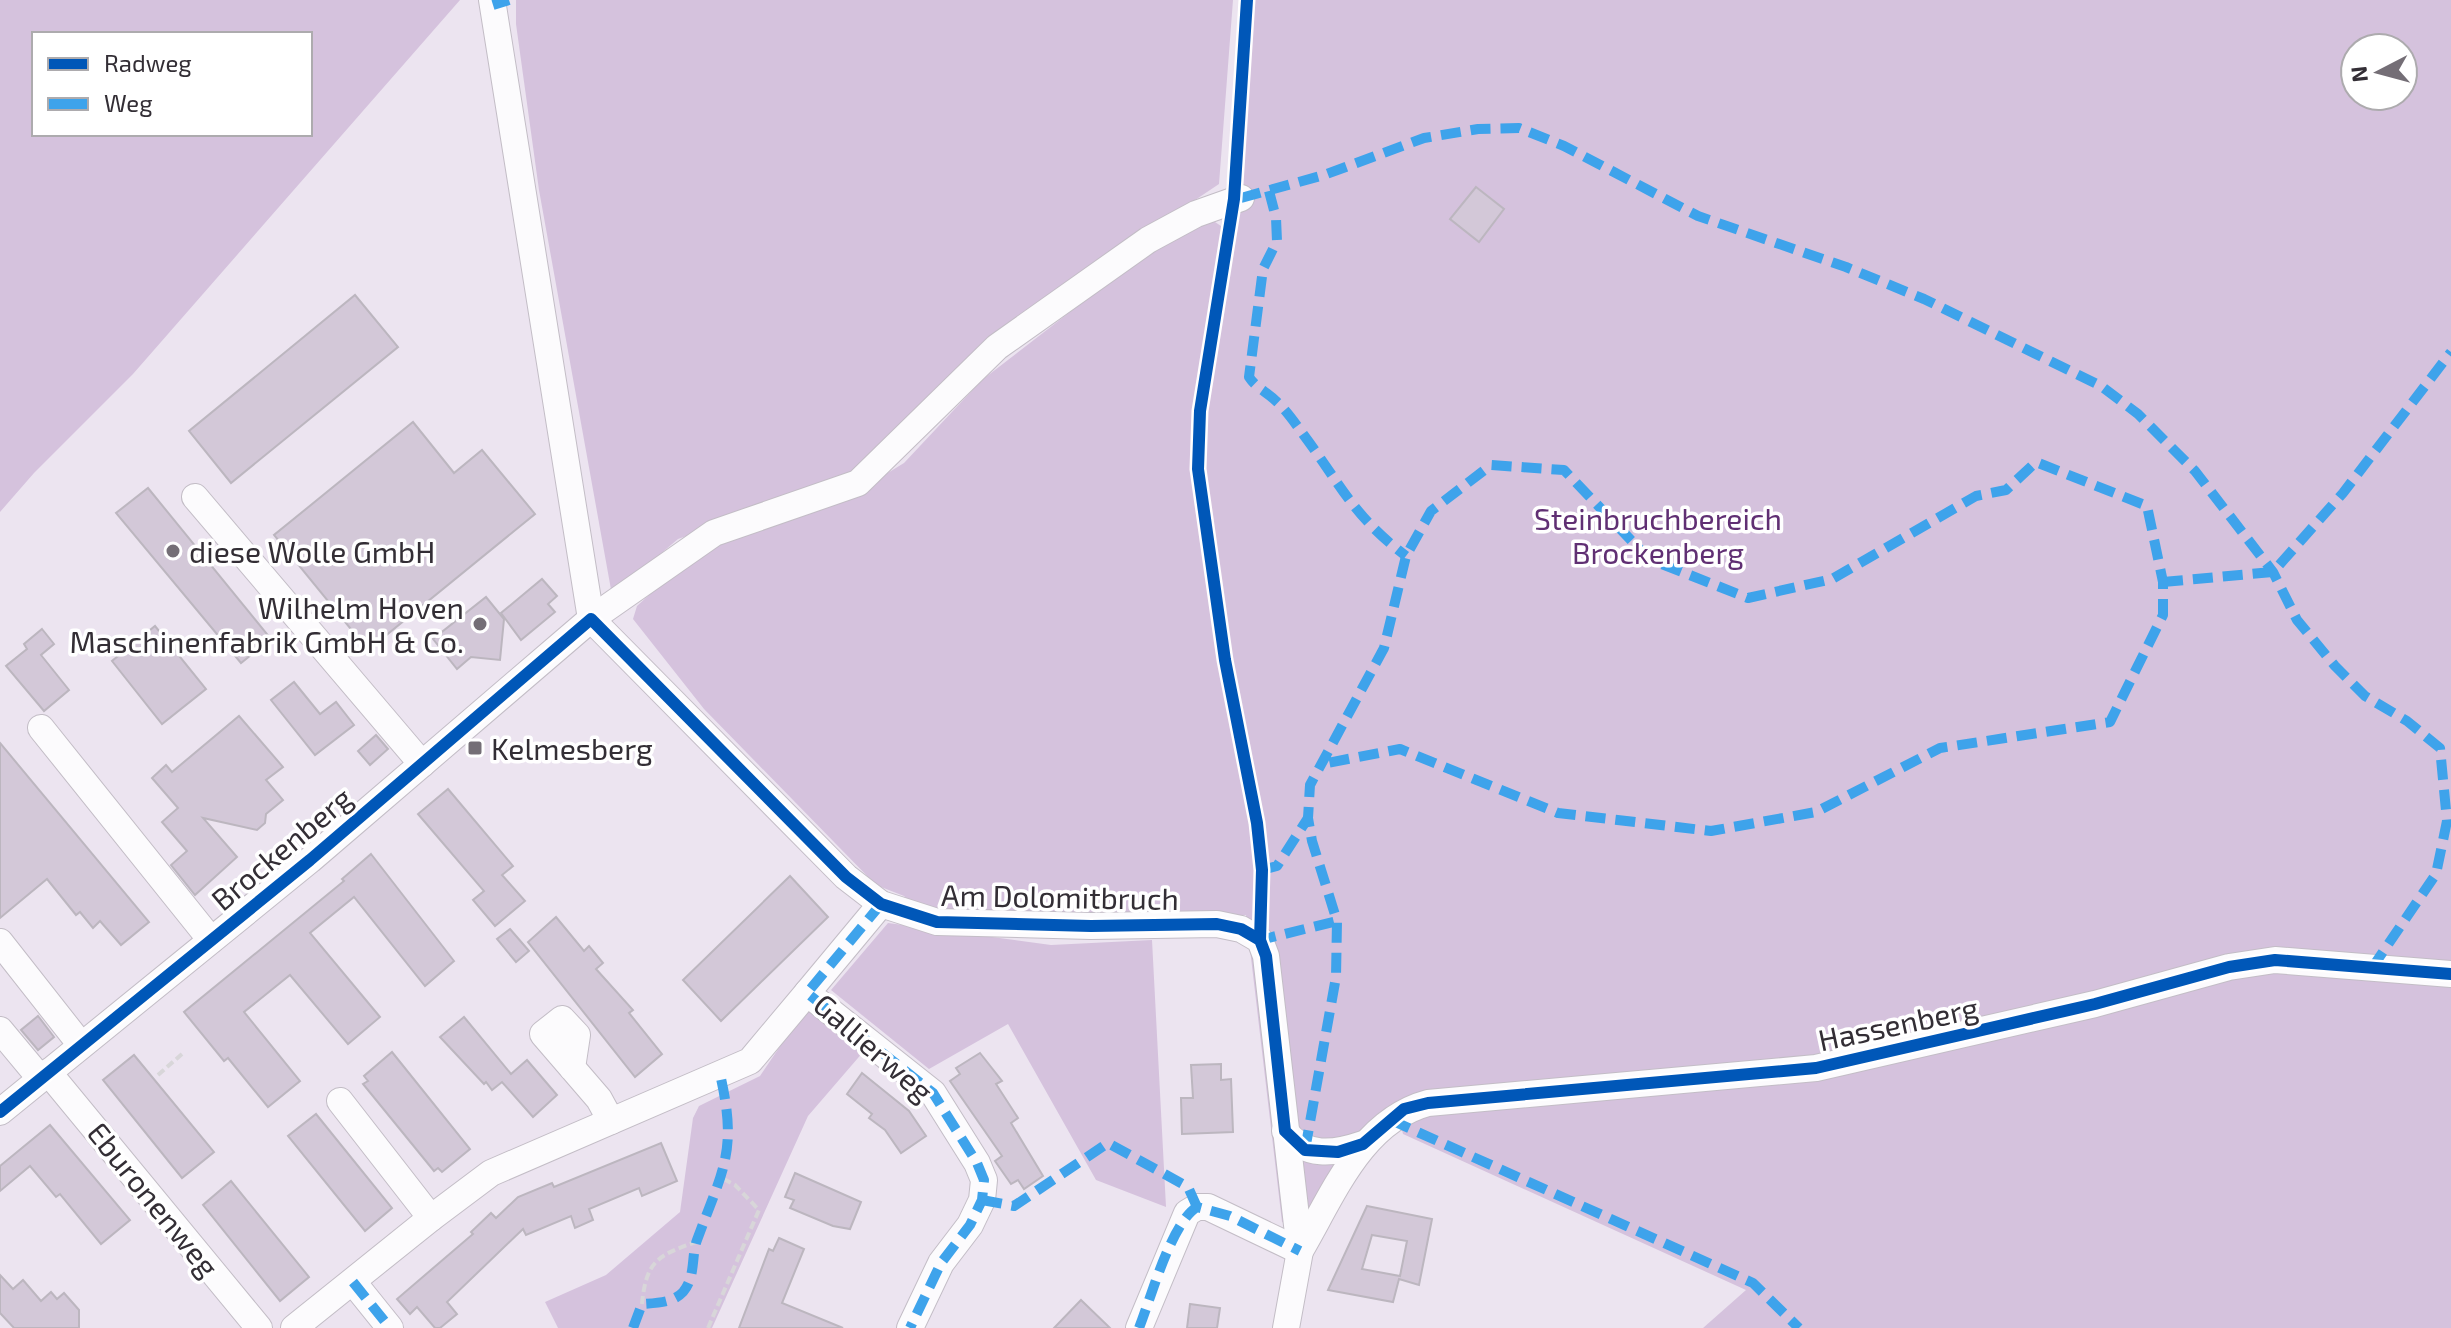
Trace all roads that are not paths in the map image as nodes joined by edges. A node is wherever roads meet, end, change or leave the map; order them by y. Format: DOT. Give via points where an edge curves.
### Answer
graph roads {
  1 [pos="492,0"];
  2 [pos="1241,198"];
  3 [pos="195,497"];
  4 [pos="591,619"];
  5 [pos="41,728"];
  6 [pos="422,764"];
  7 [pos="881,904"];
  8 [pos="211,940"];
  9 [pos="0,942"];
  10 [pos="2451,974"];
  11 [pos="807,993"];
  12 [pos="0,1030"];
  13 [pos="81,1045"];
  14 [pos="572,1068"];
  15 [pos="44,1075"];
  16 [pos="340,1101"];
  17 [pos="0,1112"];
  18 [pos="611,1121"];
  19 [pos="1285,1131"];
  20 [pos="1363,1144"];
  21 [pos="431,1218"];
  22 [pos="1300,1251"];
  23 [pos="353,1282"];
  24 [pos="259,1328"];
  25 [pos="294,1328"];
  26 [pos="390,1328"];
  27 [pos="910,1328"];
  28 [pos="1139,1328"];
  29 [pos="1286,1328"];
  1 -- 4 [label="street"];
  2 -- 4 [label="street, Brockenberg" via="1148,240 997,347 858,483 714,533"];
  3 -- 6 [label="street"];
  4 -- 6 [label="street, Brockenberg"];
  4 -- 7 [label="street, Am Dolomitbruch" via="846,877"];
  5 -- 8 [label="street"];
  6 -- 8 [label="street, Brockenberg"];
  7 -- 11 [label="street, Gallierweg"];
  7 -- 19 [label="street, Am Dolomitbruch" via="911,916 971,925 1217,924 1241,929 1260,940 1266,956"];
  8 -- 13 [label="street, Brockenberg"];
  9 -- 13 [label="street"];
  10 -- 20 [label="street, Hassenberg" via="2275,960 2229,967 2066,1011 1816,1068 1428,1103 1404,1109"];
  11 -- 18 [label="street" via="750,1061"];
  11 -- 27 [label="street, Gallierweg" via="933,1093 984,1180 982,1200 970,1225 941,1263"];
  12 -- 15 [label="street, Eburonenweg"];
  13 -- 15 [label="street, Brockenberg"];
  14 -- 18 [label="street"];
  15 -- 17 [label="street, Brockenberg"];
  15 -- 24 [label="street, Eburonenweg"];
  16 -- 21 [label="street"];
  18 -- 21 [label="street" via="491,1173"];
  19 -- 20 [label="street" via="1305,1150 1338,1152"];
  19 -- 22 [label="street, Am Dolomitbruch"];
  20 -- 22 [label="street"];
  21 -- 23 [label="street"];
  22 -- 28 [label="street" via="1230,1216 1197,1207 1187,1213 1177,1232"];
  22 -- 29 [label="street"];
  23 -- 25 [label="street"];
  23 -- 26 [label="street"];
}
